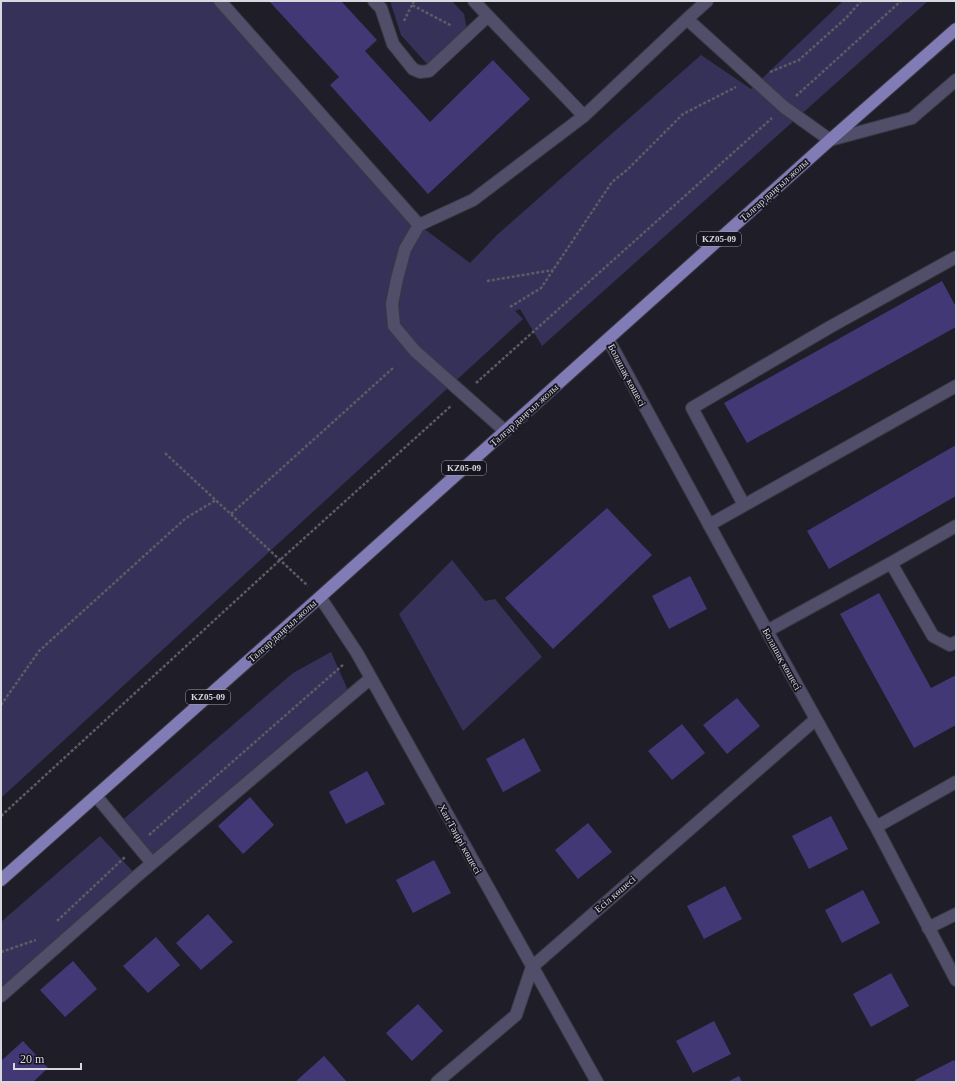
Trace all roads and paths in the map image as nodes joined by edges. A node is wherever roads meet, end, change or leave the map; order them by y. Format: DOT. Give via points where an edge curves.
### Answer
graph roads {
  1 [pos="220,1"];
  2 [pos="374,1"];
  3 [pos="414,1"];
  4 [pos="474,1"];
  5 [pos="707,1"];
  6 [pos="861,1"];
  7 [pos="488,16"];
  8 [pos="687,19"];
  9 [pos="956,29"];
  10 [pos="466,37"];
  11 [pos="753,79"];
  12 [pos="956,80"];
  13 [pos="584,116"];
  14 [pos="830,140"];
  15 [pos="419,225"];
  16 [pos="956,257"];
  17 [pos="553,270"];
  18 [pos="487,281"];
  19 [pos="510,307"];
  20 [pos="608,339"];
  21 [pos="393,368"];
  22 [pos="956,386"];
  23 [pos="505,432"];
  24 [pos="165,453"];
  25 [pos="216,500"];
  26 [pos="744,505"];
  27 [pos="231,514"];
  28 [pos="709,525"];
  29 [pos="956,526"];
  30 [pos="891,564"];
  31 [pos="320,598"];
  32 [pos="766,631"];
  33 [pos="956,642"];
  34 [pos="357,653"];
  35 [pos="371,678"];
  36 [pos="1,705"];
  37 [pos="815,720"];
  38 [pos="956,782"];
  39 [pos="96,796"];
  40 [pos="876,828"];
  41 [pos="138,845"];
  42 [pos="152,863"];
  43 [pos="1,880"];
  44 [pos="956,914"];
  45 [pos="54,924"];
  46 [pos="928,928"];
  47 [pos="37,940"];
  48 [pos="1,952"];
  49 [pos="532,967"];
  50 [pos="956,980"];
  51 [pos="1,996"];
  52 [pos="438,1082"];
  53 [pos="597,1082"];
  1 -- 15 [label="street"];
  2 -- 10 [label="street" via="381,8 393,44 416,71 429,71"];
  3 -- 10 [label="path" via="412,5 445,22"];
  4 -- 7 [label="street"];
  5 -- 8 [label="street"];
  6 -- 11 [label="path" via="799,60"];
  7 -- 10 [label="street"];
  7 -- 13 [label="street"];
  8 -- 11 [label="street"];
  8 -- 13 [label="street"];
  9 -- 14 [label="main road, Талғар даңғыл жолы / KZ05-09"];
  11 -- 14 [label="street" via="784,107"];
  11 -- 17 [label="path" via="683,114 612,182"];
  12 -- 14 [label="street" via="912,118"];
  13 -- 15 [label="street" via="473,200"];
  14 -- 20 [label="main road, Талғар даңғыл жолы / KZ05-09"];
  15 -- 23 [label="street" via="405,249 397,279 392,304 394,326 415,351"];
  16 -- 26 [label="street" via="692,408"];
  17 -- 18 [label="path"];
  17 -- 19 [label="path" via="541,288"];
  20 -- 23 [label="main road, Талғар даңғыл жолы / KZ05-09"];
  20 -- 28 [label="street, Болашақ көшесі"];
  21 -- 27 [label="path"];
  22 -- 26 [label="street"];
  23 -- 31 [label="main road, Талғар даңғыл жолы / KZ05-09"];
  24 -- 25 [label="path"];
  25 -- 27 [label="path"];
  25 -- 36 [label="path" via="186,518 39,651"];
  26 -- 28 [label="street"];
  27 -- 31 [label="path"];
  28 -- 32 [label="street, Болашақ көшесі"];
  29 -- 30 [label="street"];
  30 -- 32 [label="street"];
  30 -- 33 [label="street" via="933,636 950,645"];
  31 -- 34 [label="street, Хан Тәңірі көшесі"];
  31 -- 39 [label="main road, Талғар даңғыл жолы / KZ05-09"];
  32 -- 37 [label="street, Болашақ көшесі"];
  34 -- 35 [label="street, Хан Тәңірі көшесі"];
  34 -- 41 [label="path"];
  35 -- 42 [label="street"];
  35 -- 49 [label="street, Хан Тәңірі көшесі"];
  37 -- 40 [label="street, Болашақ көшесі"];
  37 -- 49 [label="street, Есіл көшесі"];
  38 -- 40 [label="street"];
  39 -- 41 [label="street"];
  39 -- 43 [label="main road, Талғар даңғыл жолы / KZ05-09"];
  40 -- 46 [label="street, Болашақ көшесі"];
  41 -- 42 [label="street"];
  41 -- 45 [label="path"];
  42 -- 51 [label="street"];
  44 -- 46 [label="street"];
  46 -- 50 [label="street, Болашақ көшесі"];
  47 -- 48 [label="path"];
  49 -- 52 [label="street" via="516,1015"];
  49 -- 53 [label="street, Хан Тәңірі көшесі"];
}
